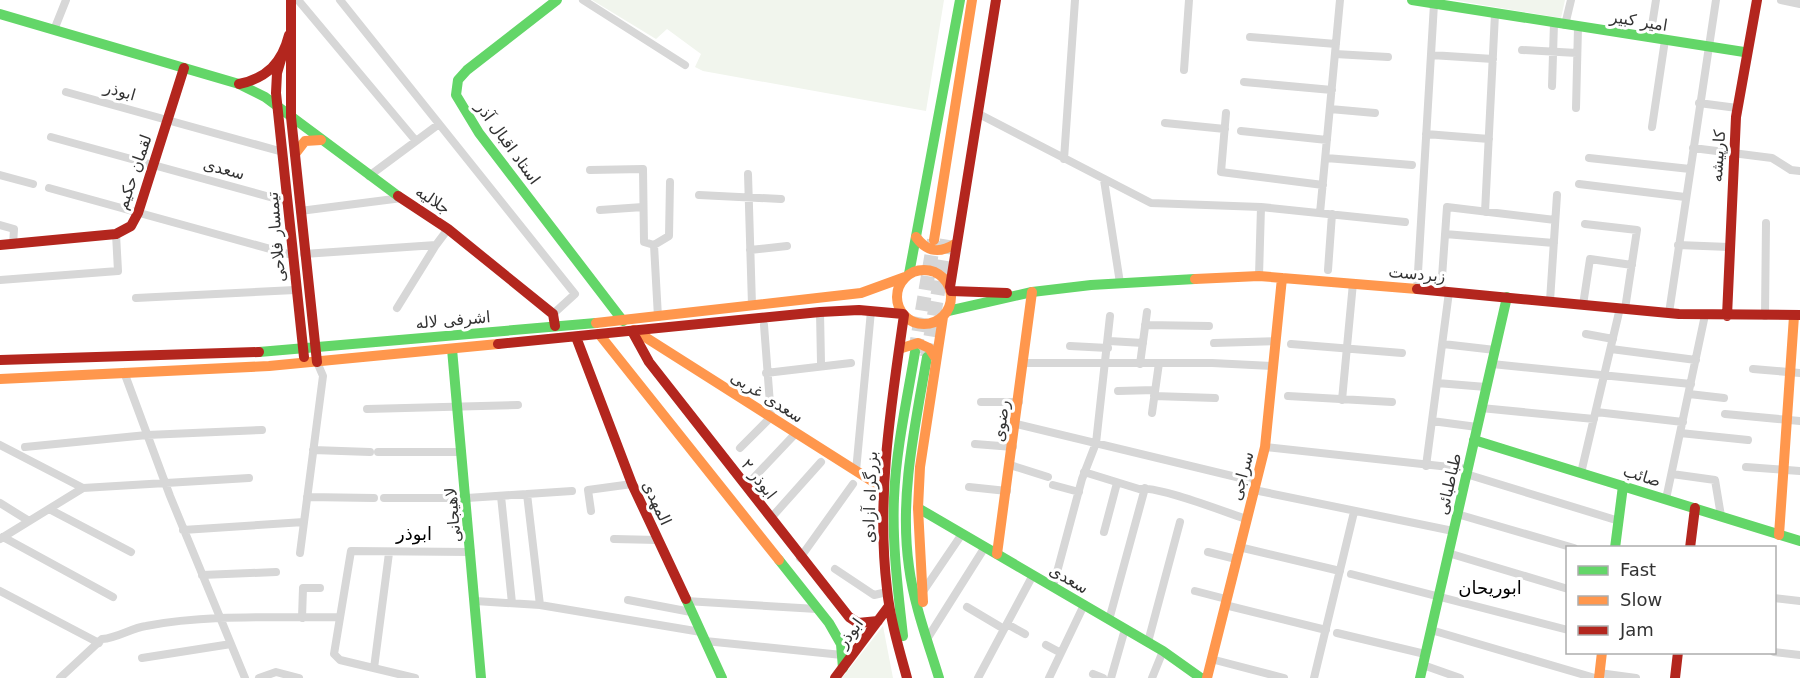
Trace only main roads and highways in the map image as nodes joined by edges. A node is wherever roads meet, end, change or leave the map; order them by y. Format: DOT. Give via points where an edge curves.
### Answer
graph roads {
  1 [pos="291,0"];
  2 [pos="557,0"];
  3 [pos="960,0"];
  4 [pos="972,0"];
  5 [pos="986,0"];
  6 [pos="996,0"];
  7 [pos="1412,0"];
  8 [pos="1757,0"];
  9 [pos="0,14"];
  10 [pos="292,23"];
  11 [pos="1744,52"];
  12 [pos="282,56"];
  13 [pos="184,68"];
  14 [pos="239,84"];
  15 [pos="279,108"];
  16 [pos="291,117"];
  17 [pos="321,140"];
  18 [pos="289,153"];
  19 [pos="916,237"];
  20 [pos="934,240"];
  21 [pos="951,241"];
  22 [pos="0,245"];
  23 [pos="304,254"];
  24 [pos="292,255"];
  25 [pos="907,276"];
  26 [pos="1282,278"];
  27 [pos="950,289"];
  28 [pos="1032,292"];
  29 [pos="1507,297"];
  30 [pos="903,314"];
  31 [pos="945,314"];
  32 [pos="1727,316"];
  33 [pos="1797,316"];
  34 [pos="623,321"];
  35 [pos="555,326"];
  36 [pos="633,331"];
  37 [pos="598,334"];
  38 [pos="576,337"];
  39 [pos="315,347"];
  40 [pos="303,348"];
  41 [pos="452,349"];
  42 [pos="898,351"];
  43 [pos="915,352"];
  44 [pos="931,357"];
  45 [pos="0,360"];
  46 [pos="317,362"];
  47 [pos="305,363"];
  48 [pos="1795,373"];
  49 [pos="0,379"];
  50 [pos="1474,440"];
  51 [pos="1623,486"];
  52 [pos="883,489"];
  53 [pos="918,508"];
  54 [pos="1695,508"];
  55 [pos="1779,535"];
  56 [pos="1800,541"];
  57 [pos="1615,546"];
  58 [pos="1690,546"];
  59 [pos="997,554"];
  60 [pos="889,606"];
  61 [pos="878,621"];
  62 [pos="926,637"];
  63 [pos="1602,654"];
  64 [pos="1678,654"];
  65 [pos="843,668"];
  66 [pos="1598,676"];
  67 [pos="481,678"];
  68 [pos="722,678"];
  69 [pos="835,678"];
  70 [pos="907,678"];
  71 [pos="939,678"];
  72 [pos="1201,678"];
  73 [pos="1207,678"];
  74 [pos="1420,678"];
  75 [pos="1675,678"];
  1 -- 10 [label="main road"];
  2 -- 34 [label="main road, استاد اقبال آذر" via="467,70 458,80 456,95 478,133"];
  3 -- 19 [label="main road"];
  4 -- 20 [label="main road"];
  5 -- 21 [label="main road"];
  6 -- 21 [label="main road"];
  7 -- 11 [label="main road, امیر کبیر"];
  8 -- 11 [label="main road, کارپیشه"];
  9 -- 13 [label="main road"];
  10 -- 12 [label="main road, تیمسار فلاحی"];
  10 -- 16 [label="main road, تیمسار فلاحی"];
  11 -- 32 [label="main road, کارپیشه" via="1732,153"];
  12 -- 14 [label="main road" via="264,77"];
  12 -- 15 [label="main road, تیمسار فلاحی" via="277,73"];
  13 -- 14 [label="main road"];
  13 -- 22 [label="main road, لقمان حکیم" via="131,226 116,234"];
  14 -- 15 [label="main road"];
  15 -- 16 [label="main road, جلالیه"];
  15 -- 18 [label="main road, تیمسار فلاحی"];
  16 -- 17 [label="main road, جلالیه"];
  16 -- 18 [label="main road, تیمسار فلاحی"];
  17 -- 18 [label="main road" via="311,137"];
  17 -- 35 [label="main road, جلالیه" via="448,229 553,314"];
  18 -- 23 [label="main road, تیمسار فلاحی"];
  18 -- 24 [label="main road, تیمسار فلاحی"];
  19 -- 21 [label="main road" via="933,252 945,251"];
  19 -- 25 [label="main road"];
  21 -- 27 [label="main road"];
  23 -- 24 [label="main road"];
  23 -- 39 [label="main road, تیمسار فلاحی"];
  24 -- 40 [label="main road, تیمسار فلاحی"];
  25 -- 27 [label="main road" via="922,269 931,270 945,279"];
  25 -- 30 [label="main road" via="897,299"];
  25 -- 34 [label="main road, اشرفی لاله" via="861,293"];
  26 -- 28 [label="main road, زبردست" via="1120,283"];
  26 -- 29 [label="main road, زبردست"];
  26 -- 73 [label="main road, سراجی" via="1265,447"];
  27 -- 28 [label="main road, زبردست"];
  27 -- 31 [label="main road"];
  28 -- 31 [label="main road, زبردست"];
  28 -- 59 [label="main road, رضوی"];
  29 -- 32 [label="main road, زبردست"];
  29 -- 50 [label="main road, طباطبائی"];
  30 -- 31 [label="main road" via="927,324"];
  30 -- 36 [label="main road, اشرفی لاله" via="819,312"];
  30 -- 42 [label="main road, بزرگراه آزادی"];
  31 -- 44 [label="main road"];
  32 -- 33 [label="main road, زبردست"];
  33 -- 48 [label="main road"];
  34 -- 35 [label="main road, اشرفی لاله"];
  35 -- 39 [label="main road, اشرفی لاله"];
  36 -- 37 [label="main road, اشرفی لاله"];
  36 -- 52 [label="main road, سعدی غربی"];
  36 -- 61 [label="main road, ابوذر ۲" via="649,362 849,617 858,623"];
  37 -- 38 [label="main road, اشرفی لاله"];
  37 -- 65 [label="main road" via="817,609 842,644"];
  38 -- 41 [label="main road, اشرفی لاله"];
  38 -- 68 [label="main road, المهدی" via="632,484"];
  39 -- 40 [label="main road, اشرفی لاله"];
  39 -- 46 [label="main road, تیمسار فلاحی"];
  40 -- 45 [label="main road, اشرفی لاله" via="233,354"];
  40 -- 47 [label="main road, تیمسار فلاحی"];
  41 -- 46 [label="main road, اشرفی لاله"];
  41 -- 67 [label="main road, لاهیجانی"];
  42 -- 44 [label="main road" via="907,344 918,343 929,348"];
  42 -- 52 [label="main road, بزرگراه آزادی"];
  43 -- 70 [label="main road, بزرگراه آزادی" via="894,497 897,582"];
  44 -- 53 [label="main road"];
  44 -- 62 [label="main road" via="909,456 907,491 909,565"];
  46 -- 47 [label="main road, اشرفی لاله"];
  47 -- 49 [label="main road, اشرفی لاله"];
  48 -- 55 [label="main road" via="1787,421"];
  50 -- 51 [label="main road, صائب"];
  50 -- 74 [label="main road, طباطبائی"];
  51 -- 54 [label="main road, صائب"];
  51 -- 57 [label="main road"];
  52 -- 60 [label="main road, بزرگراه آزادی"];
  53 -- 59 [label="main road, سعدی"];
  53 -- 62 [label="main road"];
  54 -- 55 [label="main road, صائب"];
  54 -- 58 [label="main road"];
  55 -- 56 [label="main road, صائب"];
  59 -- 72 [label="main road, سعدی" via="1163,651"];
  60 -- 61 [label="main road, ابوذر"];
  60 -- 70 [label="main road, بزرگراه آزادی"];
  61 -- 65 [label="main road, ابوذر"];
  62 -- 71 [label="main road"];
  63 -- 66 [label="main road"];
  64 -- 75 [label="main road"];
  65 -- 69 [label="main road, ابوذر"];
}
